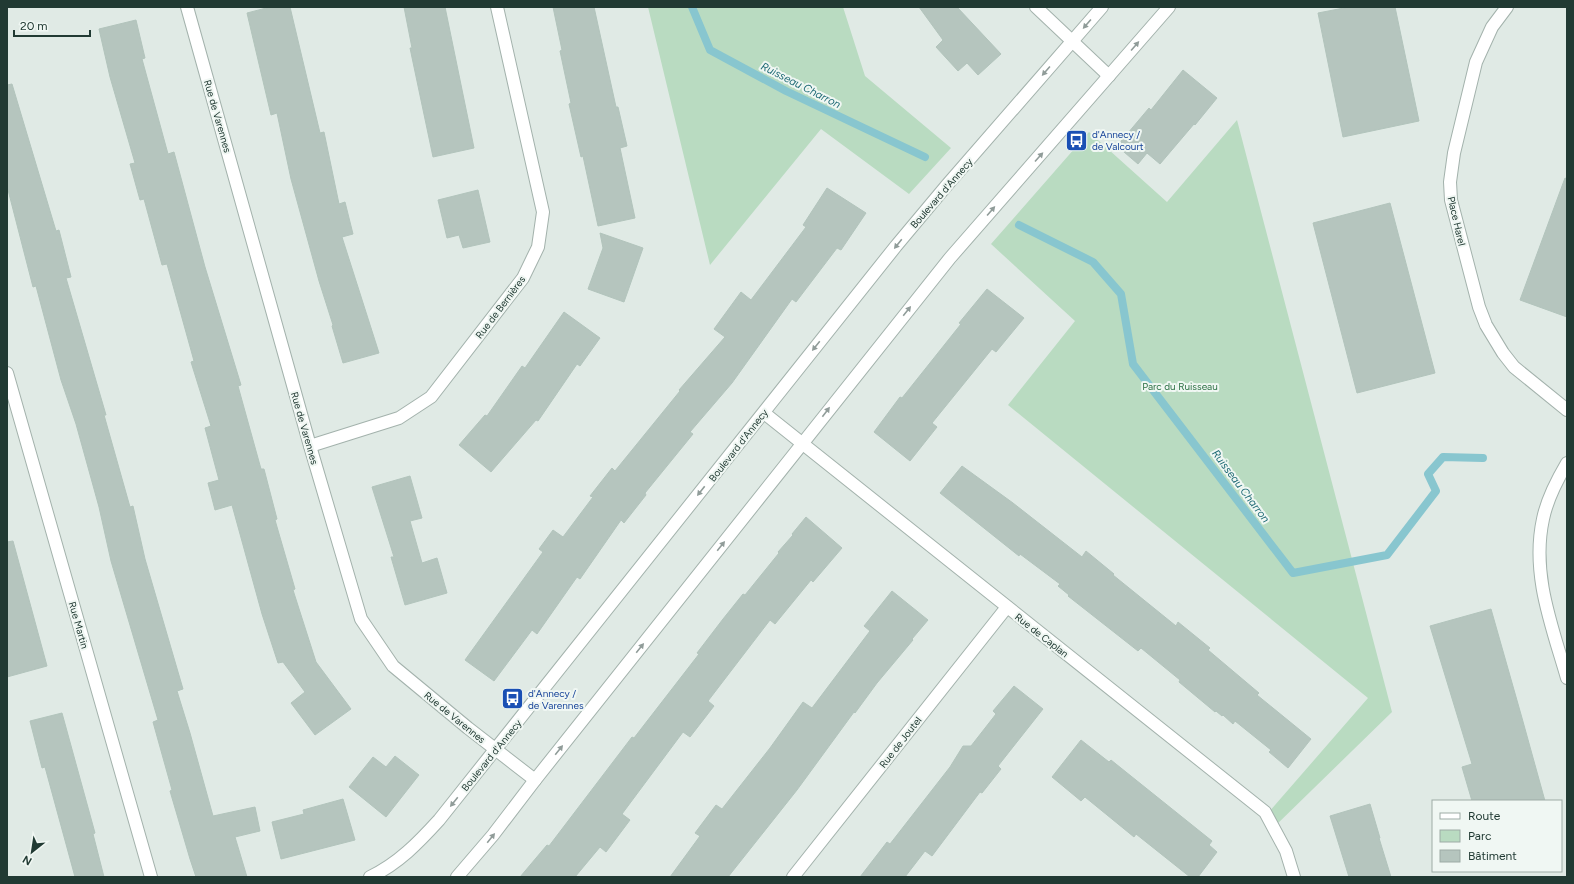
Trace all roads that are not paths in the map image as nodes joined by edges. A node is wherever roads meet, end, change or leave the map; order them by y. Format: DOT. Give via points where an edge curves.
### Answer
graph roads {
  1 [pos="188,7"];
  2 [pos="497,7"];
  3 [pos="1036,7"];
  4 [pos="1102,7"];
  5 [pos="1169,7"];
  6 [pos="1507,7"];
  7 [pos="1072,42"];
  8 [pos="1109,76"];
  9 [pos="7,373"];
  10 [pos="1567,410"];
  11 [pos="764,413"];
  12 [pos="803,444"];
  13 [pos="310,446"];
  14 [pos="1567,463"];
  15 [pos="1007,607"];
  16 [pos="1567,678"];
  17 [pos="496,749"];
  18 [pos="534,780"];
  19 [pos="151,877"];
  20 [pos="370,877"];
  21 [pos="457,877"];
  22 [pos="793,877"];
  23 [pos="1294,877"];
  1 -- 13 [label="street, Rue de Varennes"];
  2 -- 13 [label="street, Rue de Bernières" via="543,212 538,247 523,278 431,397 399,418"];
  3 -- 7 [label="street"];
  4 -- 7 [label="street, Boulevard d'Annecy, one-way"];
  8 -- 5 [label="street, one-way"];
  6 -- 10 [label="street, Place Harel" via="1492,27 1476,62 1454,153 1451,195 1479,307 1486,325 1514,367"];
  7 -- 8 [label="street"];
  7 -- 11 [label="street, Boulevard d'Annecy, one-way" via="917,220"];
  12 -- 8 [label="street, one-way" via="950,258"];
  9 -- 19 [label="street, Rue Martin"];
  11 -- 12 [label="street, Rue de Caplan"];
  11 -- 17 [label="street, Boulevard d'Annecy, one-way"];
  12 -- 15 [label="street, Rue de Caplan"];
  18 -- 12 [label="street, one-way"];
  13 -- 17 [label="street, Rue de Varennes" via="361,620 393,666"];
  14 -- 16 [label="street" via="1543,518 1539,559 1544,599"];
  15 -- 22 [label="street, Rue de Joutel"];
  15 -- 23 [label="street, Rue de Caplan" via="1265,812 1286,851"];
  17 -- 18 [label="street, Rue de Varennes"];
  17 -- 20 [label="street, Boulevard d'Annecy, one-way" via="424,836 398,860"];
  21 -- 18 [label="street, one-way" via="493,835"];
}
